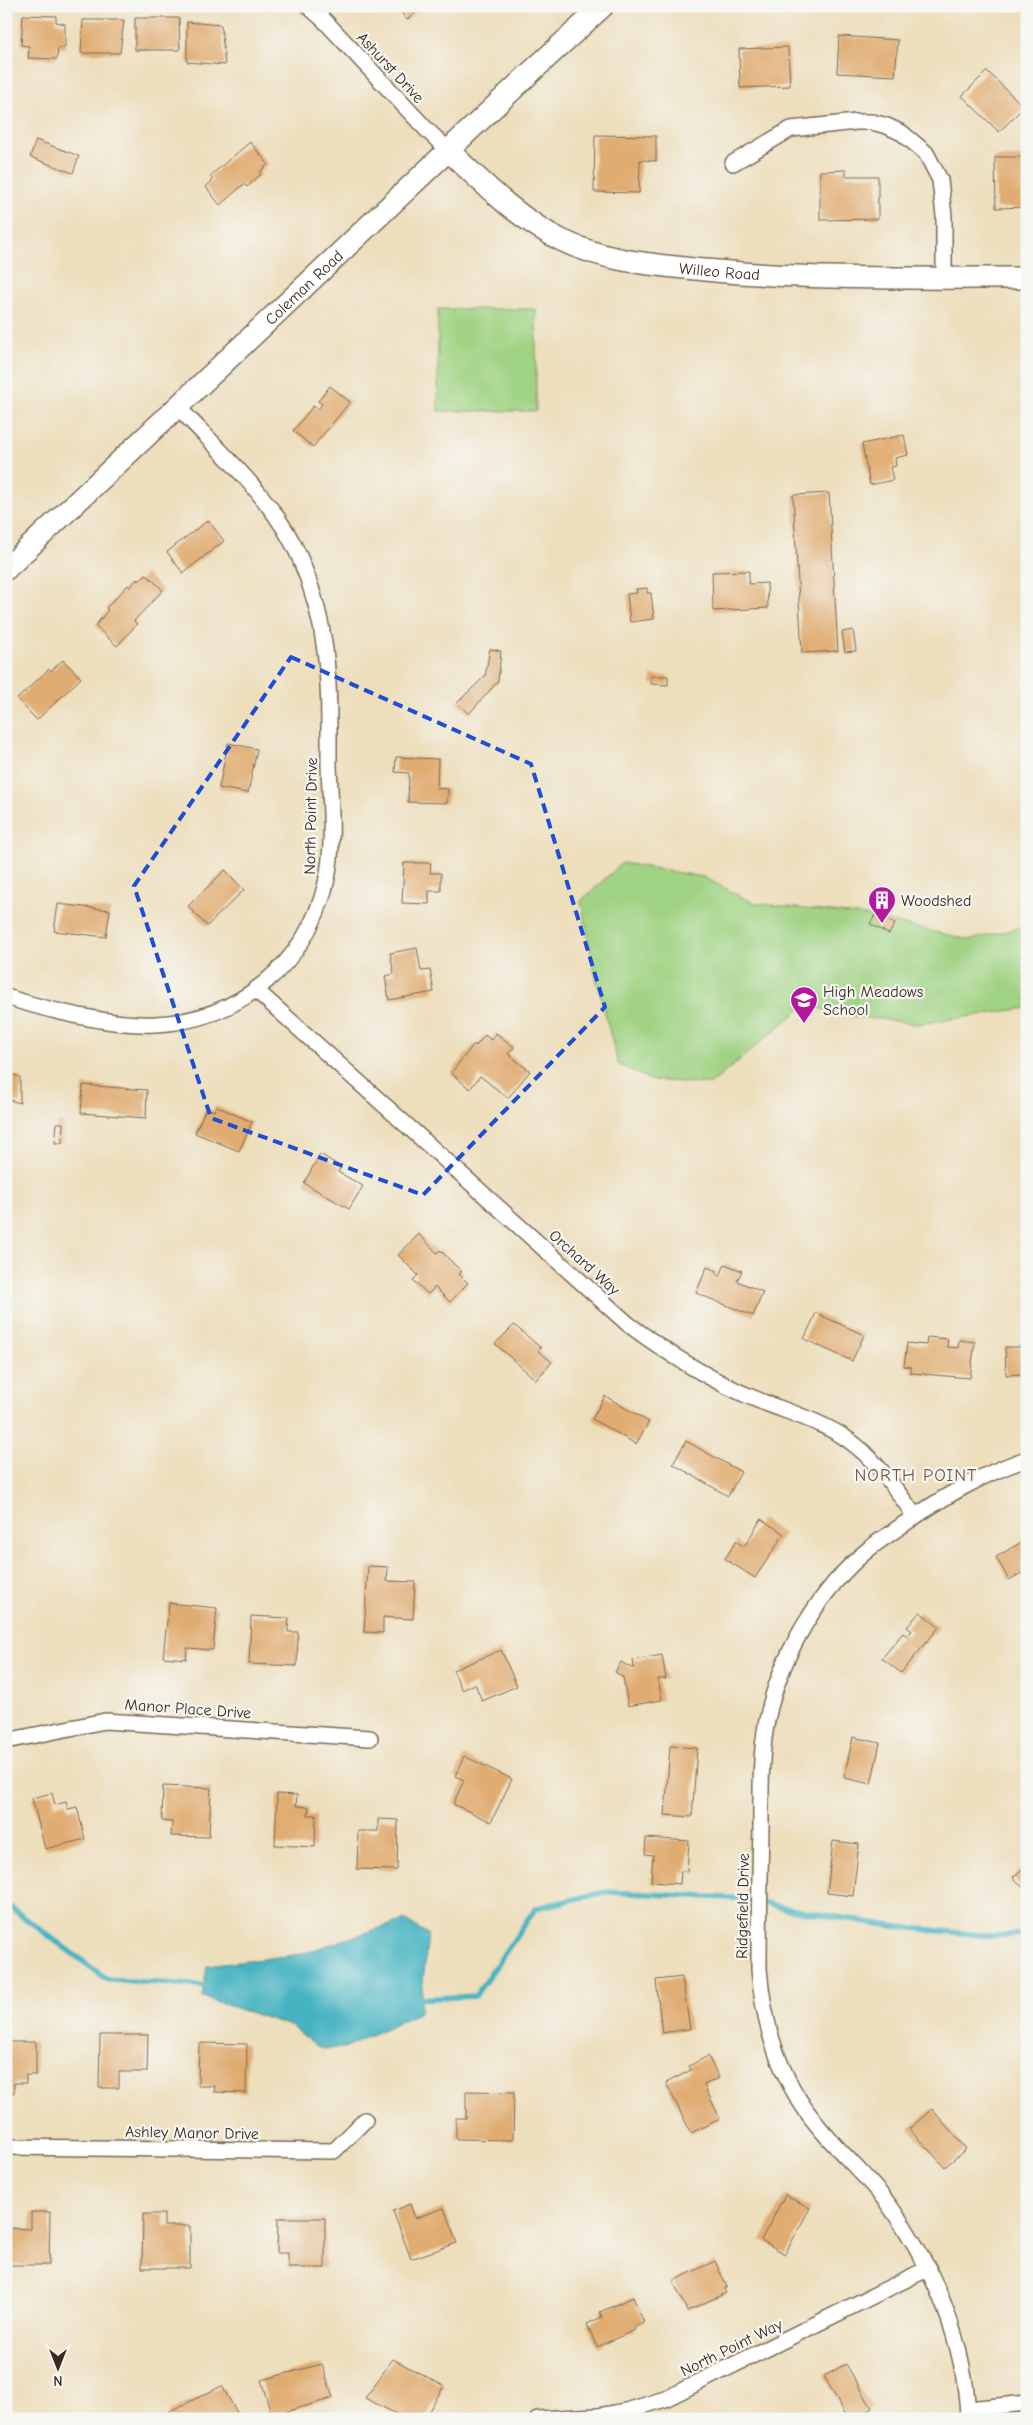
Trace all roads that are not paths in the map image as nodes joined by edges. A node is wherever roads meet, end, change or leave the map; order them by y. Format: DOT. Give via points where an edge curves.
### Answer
graph roads {
  1 [pos="308,6"];
  2 [pos="603,6"];
  3 [pos="449,151"];
  4 [pos="733,163"];
  5 [pos="944,278"];
  6 [pos="1027,278"];
  7 [pos="178,407"];
  8 [pos="6,569"];
  9 [pos="256,990"];
  10 [pos="6,997"];
  11 [pos="1027,1459"];
  12 [pos="915,1516"];
  13 [pos="370,1738"];
  14 [pos="6,1741"];
  15 [pos="365,2120"];
  16 [pos="6,2147"];
  17 [pos="929,2268"];
  18 [pos="1027,2403"];
  19 [pos="968,2414"];
  20 [pos="538,2419"];
  1 -- 3 [label="street, Ashurst Drive"];
  2 -- 3 [label="street, Coleman Road"];
  3 -- 5 [label="street, Willeo Road" via="527,221 602,256 751,274"];
  3 -- 7 [label="street, Coleman Road"];
  4 -- 5 [label="street" via="791,129 864,122 887,126 902,134 926,153 940,180 944,216"];
  5 -- 6 [label="street, Willeo Road"];
  7 -- 8 [label="street, Coleman Road"];
  7 -- 9 [label="street, North Point Drive" via="254,487 283,527 312,586 326,649 330,846 326,882 317,914 301,943 280,970"];
  9 -- 10 [label="street, North Point Drive" via="233,1005 208,1015 154,1024 45,1009"];
  9 -- 12 [label="street, Orchard Way" via="628,1324 711,1378 820,1424 847,1439 883,1470"];
  11 -- 12 [label="street, Ridgefield Drive" via="968,1483"];
  12 -- 17 [label="street, Ridgefield Drive" via="869,1549 832,1587 798,1635 777,1684 767,1720 762,1762 759,1969 767,2029 790,2086 817,2125 888,2204"];
  13 -- 14 [label="street, Manor Place Drive" via="105,1721"];
  15 -- 16 [label="street, Ashley Manor Drive" via="334,2151"];
  17 -- 19 [label="street, Ridgefield Drive" via="954,2336"];
  17 -- 20 [label="street, North Point Way" via="665,2399 598,2416"];
  18 -- 19 [label="street"];
}
